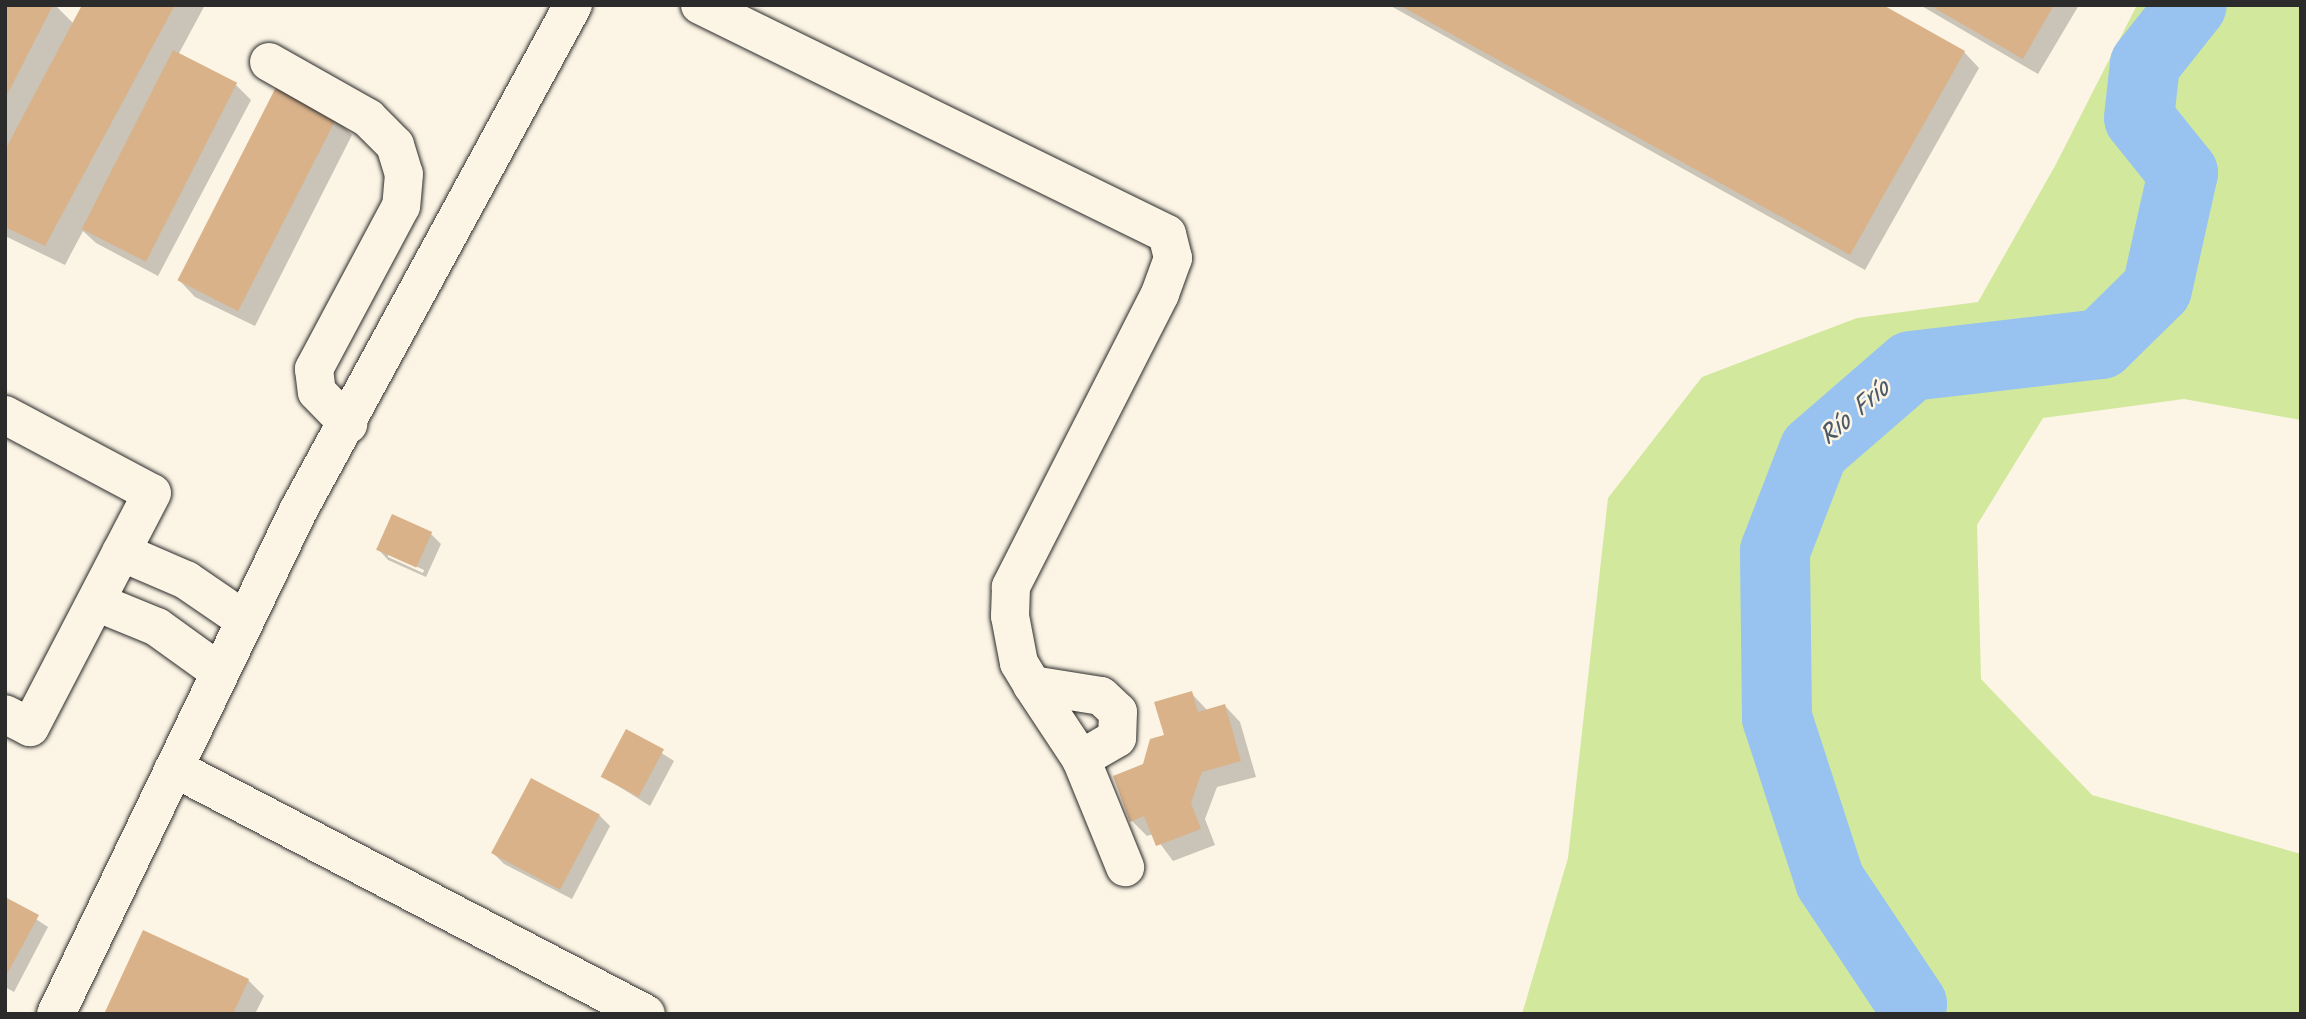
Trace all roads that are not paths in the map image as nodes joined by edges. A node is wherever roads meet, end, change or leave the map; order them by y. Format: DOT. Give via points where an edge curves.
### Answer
graph roads {
  1 [pos="573,5"];
  2 [pos="700,5"];
  3 [pos="269,62"];
  4 [pos="5,415"];
  5 [pos="348,425"];
  6 [pos="121,552"];
  7 [pos="96,601"];
  8 [pos="243,620"];
  9 [pos="218,670"];
  10 [pos="1032,685"];
  11 [pos="5,714"];
  12 [pos="1081,759"];
  13 [pos="174,768"];
  14 [pos="1125,867"];
  15 [pos="56,1014"];
  16 [pos="646,1014"];
  1 -- 5 [label="street"];
  2 -- 10 [label="street" via="1167,234 1173,258 1160,294 1011,587 1010,616 1019,663"];
  3 -- 5 [label="street" via="368,118 395,145 404,174 401,206 314,369 317,392"];
  4 -- 6 [label="street" via="152,493"];
  5 -- 8 [label="street"];
  6 -- 7 [label="street"];
  6 -- 8 [label="street" via="186,580"];
  7 -- 9 [label="street" via="157,627"];
  7 -- 11 [label="street" via="30,727"];
  8 -- 9 [label="street"];
  9 -- 13 [label="street"];
  10 -- 12 [label="street"];
  10 -- 12 [label="street" via="1101,696 1118,712 1116,738"];
  12 -- 14 [label="street"];
  13 -- 15 [label="street"];
  13 -- 16 [label="street"];
}
